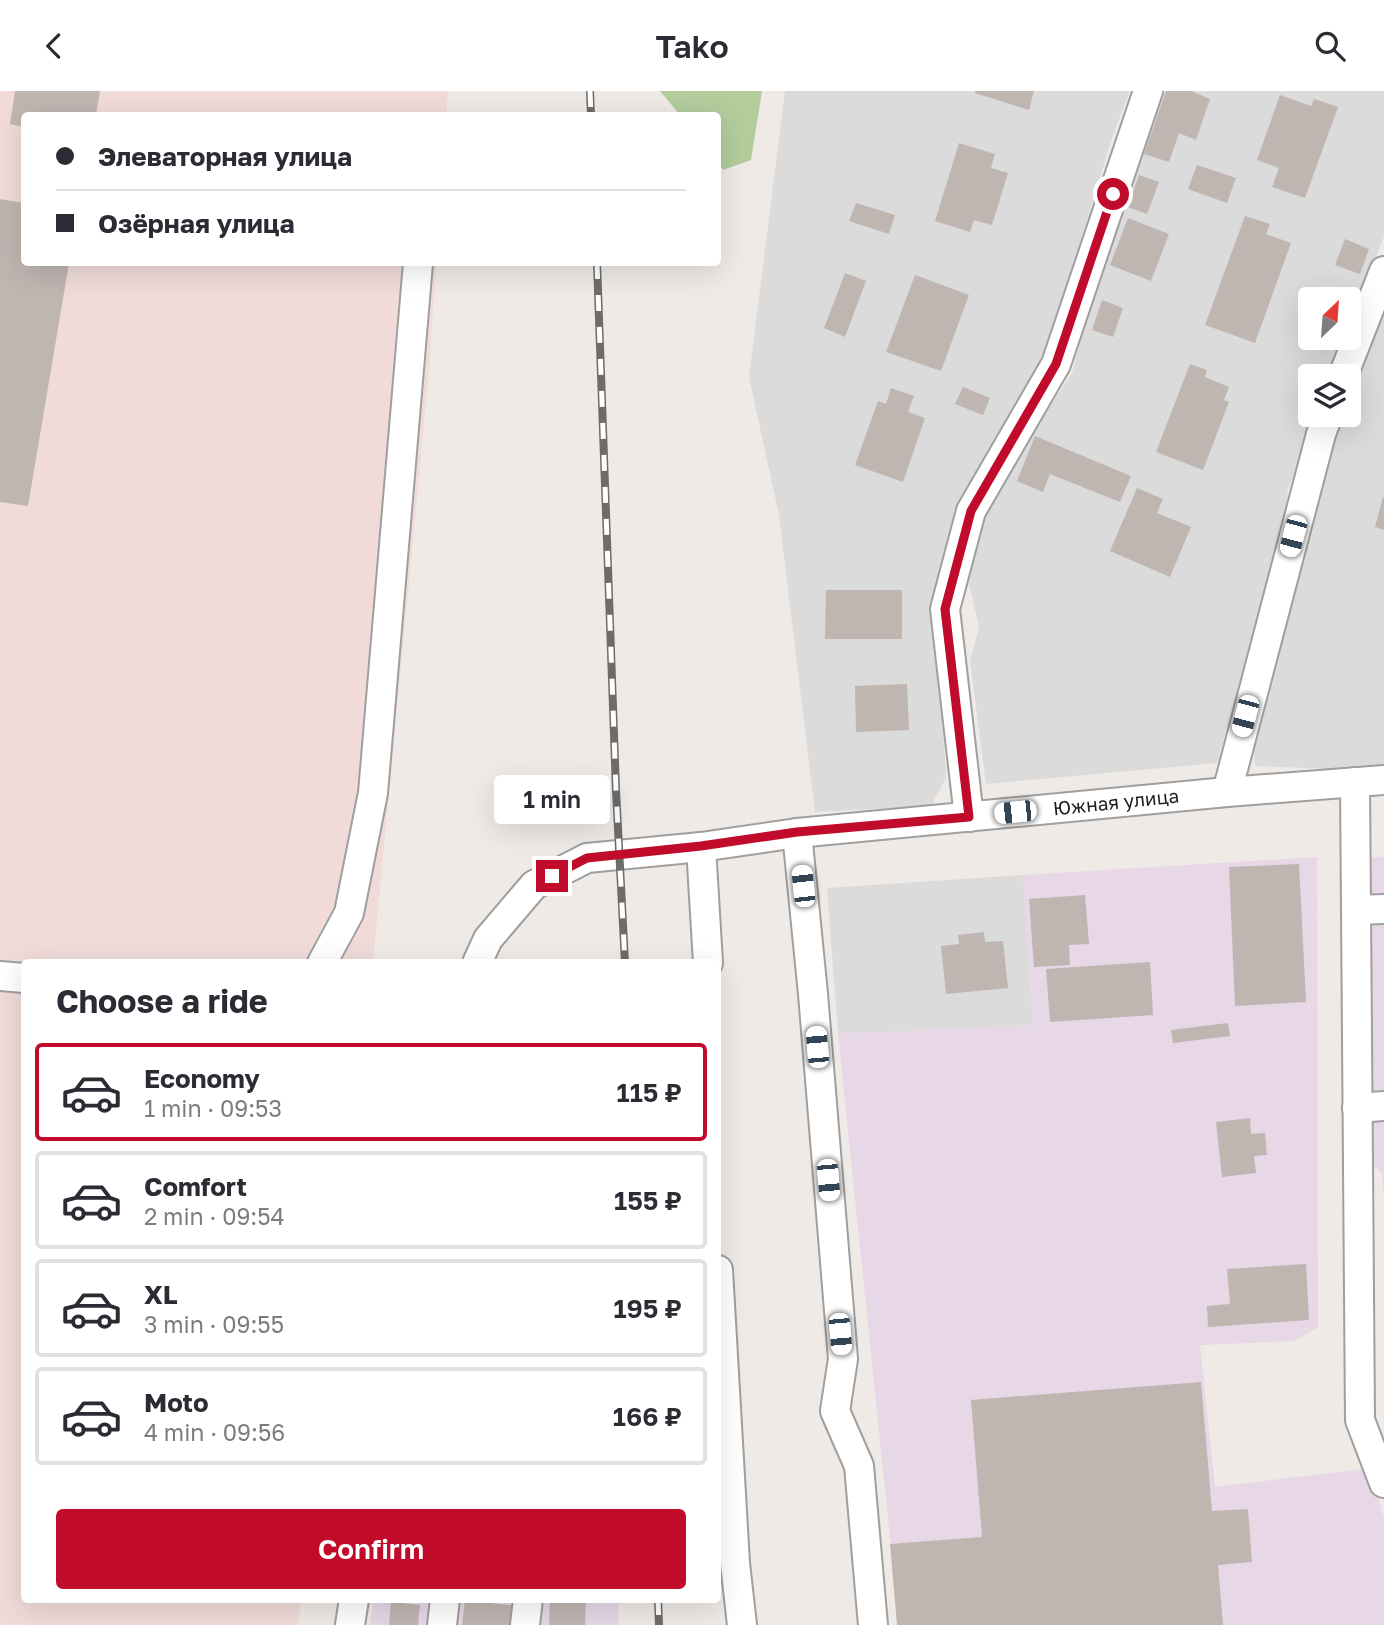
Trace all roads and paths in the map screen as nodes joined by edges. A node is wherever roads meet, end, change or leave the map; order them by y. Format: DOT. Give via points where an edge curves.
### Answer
graph roads {
  1 [pos="1148,91"];
  2 [pos="418,266"];
  3 [pos="1384,271"];
  4 [pos="1348,364"];
  5 [pos="1324,427"];
  6 [pos="1384,780"];
  7 [pos="1354,782"];
  8 [pos="1227,792"];
  9 [pos="969,817"];
  10 [pos="802,832"];
  11 [pos="701,846"];
  12 [pos="1384,909"];
  13 [pos="1356,910"];
  14 [pos="324,959"];
  15 [pos="479,959"];
  16 [pos="708,959"];
  17 [pos="0,976"];
  18 [pos="21,978"];
  19 [pos="1371,1107"];
  20 [pos="721,1322"];
  21 [pos="1384,1483"];
  22 [pos="353,1603"];
  23 [pos="445,1603"];
  24 [pos="528,1603"];
  25 [pos="350,1625"];
  26 [pos="442,1625"];
  27 [pos="525,1625"];
  28 [pos="741,1625"];
  29 [pos="873,1625"];
  1 -- 9 [label="street" via="1056,364 971,511 945,609"];
  2 -- 14 [label="street" via="373,793 349,913"];
  3 -- 4 [label="street"];
  5 -- 8 [label="street"];
  6 -- 7 [label="street, Южная улица"];
  7 -- 8 [label="street, Южная улица"];
  7 -- 13 [label="street"];
  8 -- 9 [label="street, Южная улица"];
  9 -- 10 [label="street, Южная улица"];
  10 -- 11 [label="street, Южная улица"];
  10 -- 29 [label="street" via="843,1360 835,1411 859,1466"];
  11 -- 15 [label="street, Южная улица" via="587,858 534,885 488,939"];
  11 -- 16 [label="street"];
  12 -- 13 [label="street"];
  13 -- 19 [label="street"];
  17 -- 18 [label="street"];
  19 -- 21 [label="street" via="1360,1420"];
  20 -- 28 [label="street"];
  22 -- 25 [label="street"];
  23 -- 26 [label="street"];
  24 -- 27 [label="street"];
}
